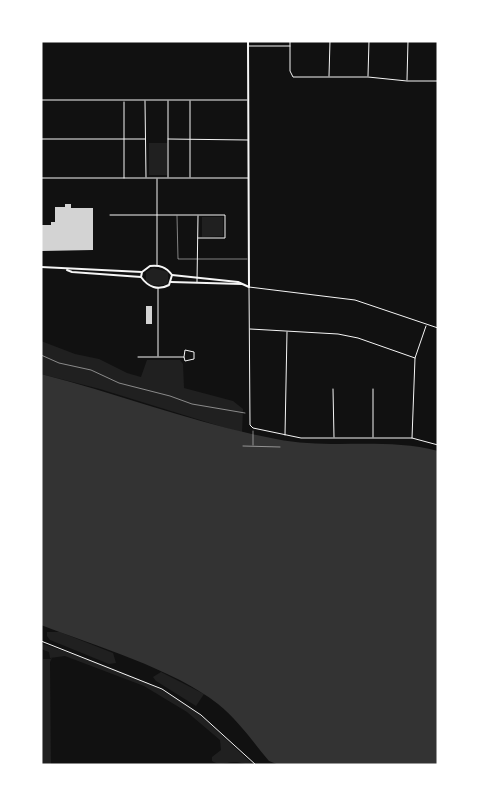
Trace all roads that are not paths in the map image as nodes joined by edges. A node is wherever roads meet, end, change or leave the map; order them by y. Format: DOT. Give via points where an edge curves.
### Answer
graph roads {
  1 [pos="248,41"];
  2 [pos="290,41"];
  3 [pos="330,41"];
  4 [pos="369,41"];
  5 [pos="408,41"];
  6 [pos="248,46"];
  7 [pos="290,46"];
  8 [pos="329,77"];
  9 [pos="368,77"];
  10 [pos="407,81"];
  11 [pos="438,81"];
  12 [pos="41,100"];
  13 [pos="124,100"];
  14 [pos="145,100"];
  15 [pos="168,100"];
  16 [pos="190,100"];
  17 [pos="248,100"];
  18 [pos="41,139"];
  19 [pos="124,139"];
  20 [pos="168,139"];
  21 [pos="190,139"];
  22 [pos="145,140"];
  23 [pos="248,140"];
  24 [pos="41,178"];
  25 [pos="124,178"];
  26 [pos="146,178"];
  27 [pos="157,178"];
  28 [pos="168,178"];
  29 [pos="190,178"];
  30 [pos="248,178"];
  31 [pos="110,215"];
  32 [pos="157,215"];
  33 [pos="198,215"];
  34 [pos="177,216"];
  35 [pos="198,238"];
  36 [pos="199,259"];
  37 [pos="249,259"];
  38 [pos="157,266"];
  39 [pos="41,267"];
  40 [pos="66,270"];
  41 [pos="142,272"];
  42 [pos="172,275"];
  43 [pos="141,278"];
  44 [pos="197,278"];
  45 [pos="171,282"];
  46 [pos="197,282"];
  47 [pos="242,284"];
  48 [pos="249,287"];
  49 [pos="158,288"];
  50 [pos="426,324"];
  51 [pos="438,328"];
  52 [pos="249,329"];
  53 [pos="287,330"];
  54 [pos="138,357"];
  55 [pos="158,357"];
  56 [pos="184,357"];
  57 [pos="415,358"];
  58 [pos="333,389"];
  59 [pos="373,389"];
  60 [pos="285,436"];
  61 [pos="334,438"];
  62 [pos="373,438"];
  63 [pos="412,438"];
  64 [pos="438,444"];
  65 [pos="41,641"];
  66 [pos="256,765"];
  1 -- 6 [label="street"];
  2 -- 7 [label="street"];
  3 -- 8 [label="street"];
  4 -- 9 [label="street"];
  5 -- 10 [label="street"];
  6 -- 7 [label="street"];
  6 -- 17 [label="street"];
  7 -- 8 [label="street" via="292,76"];
  8 -- 9 [label="street"];
  9 -- 10 [label="street"];
  10 -- 11 [label="street"];
  12 -- 13 [label="street"];
  13 -- 14 [label="street"];
  13 -- 19 [label="street"];
  14 -- 15 [label="street"];
  14 -- 22 [label="street"];
  15 -- 16 [label="street"];
  15 -- 20 [label="street"];
  16 -- 17 [label="street"];
  16 -- 21 [label="street"];
  17 -- 23 [label="street"];
  18 -- 19 [label="street"];
  19 -- 22 [label="street"];
  19 -- 25 [label="street"];
  20 -- 21 [label="street"];
  20 -- 28 [label="street"];
  21 -- 23 [label="street"];
  21 -- 29 [label="street"];
  22 -- 26 [label="street"];
  23 -- 30 [label="street"];
  24 -- 25 [label="street"];
  25 -- 26 [label="street"];
  26 -- 27 [label="street"];
  27 -- 28 [label="street"];
  27 -- 32 [label="street"];
  28 -- 29 [label="street"];
  29 -- 30 [label="street"];
  30 -- 37 [label="street"];
  31 -- 32 [label="street"];
  32 -- 34 [label="street"];
  32 -- 38 [label="street"];
  33 -- 34 [label="street"];
  33 -- 35 [label="street"];
  33 -- 35 [label="street" via="225,215 225,238"];
  34 -- 36 [label="lane" via="178,259"];
  35 -- 36 [label="street"];
  36 -- 37 [label="lane"];
  36 -- 44 [label="street"];
  37 -- 48 [label="street"];
  38 -- 41 [label="street"];
  38 -- 42 [label="street" via="166,268"];
  39 -- 40 [label="street"];
  40 -- 41 [label="street"];
  40 -- 43 [label="street"];
  41 -- 43 [label="street"];
  42 -- 44 [label="street"];
  42 -- 45 [label="street"];
  43 -- 49 [label="street" via="149,286"];
  44 -- 46 [label="street"];
  44 -- 47 [label="street"];
  45 -- 46 [label="street"];
  45 -- 49 [label="street"];
  46 -- 47 [label="street"];
  47 -- 48 [label="street"];
  48 -- 50 [label="street" via="355,300"];
  48 -- 52 [label="street"];
  49 -- 55 [label="street"];
  50 -- 51 [label="street"];
  50 -- 57 [label="street"];
  52 -- 53 [label="street"];
  52 -- 60 [label="street" via="250,425"];
  53 -- 57 [label="street" via="358,338"];
  53 -- 60 [label="street"];
  54 -- 55 [label="street"];
  55 -- 56 [label="street"];
  56 -- 56 [label="street" via="185,350 194,352 194,359 185,361"];
  57 -- 63 [label="street"];
  58 -- 61 [label="street"];
  59 -- 62 [label="street"];
  60 -- 61 [label="street"];
  61 -- 62 [label="street"];
  62 -- 63 [label="street"];
  63 -- 64 [label="street"];
  65 -- 66 [label="street" via="162,689 201,714"];
}
